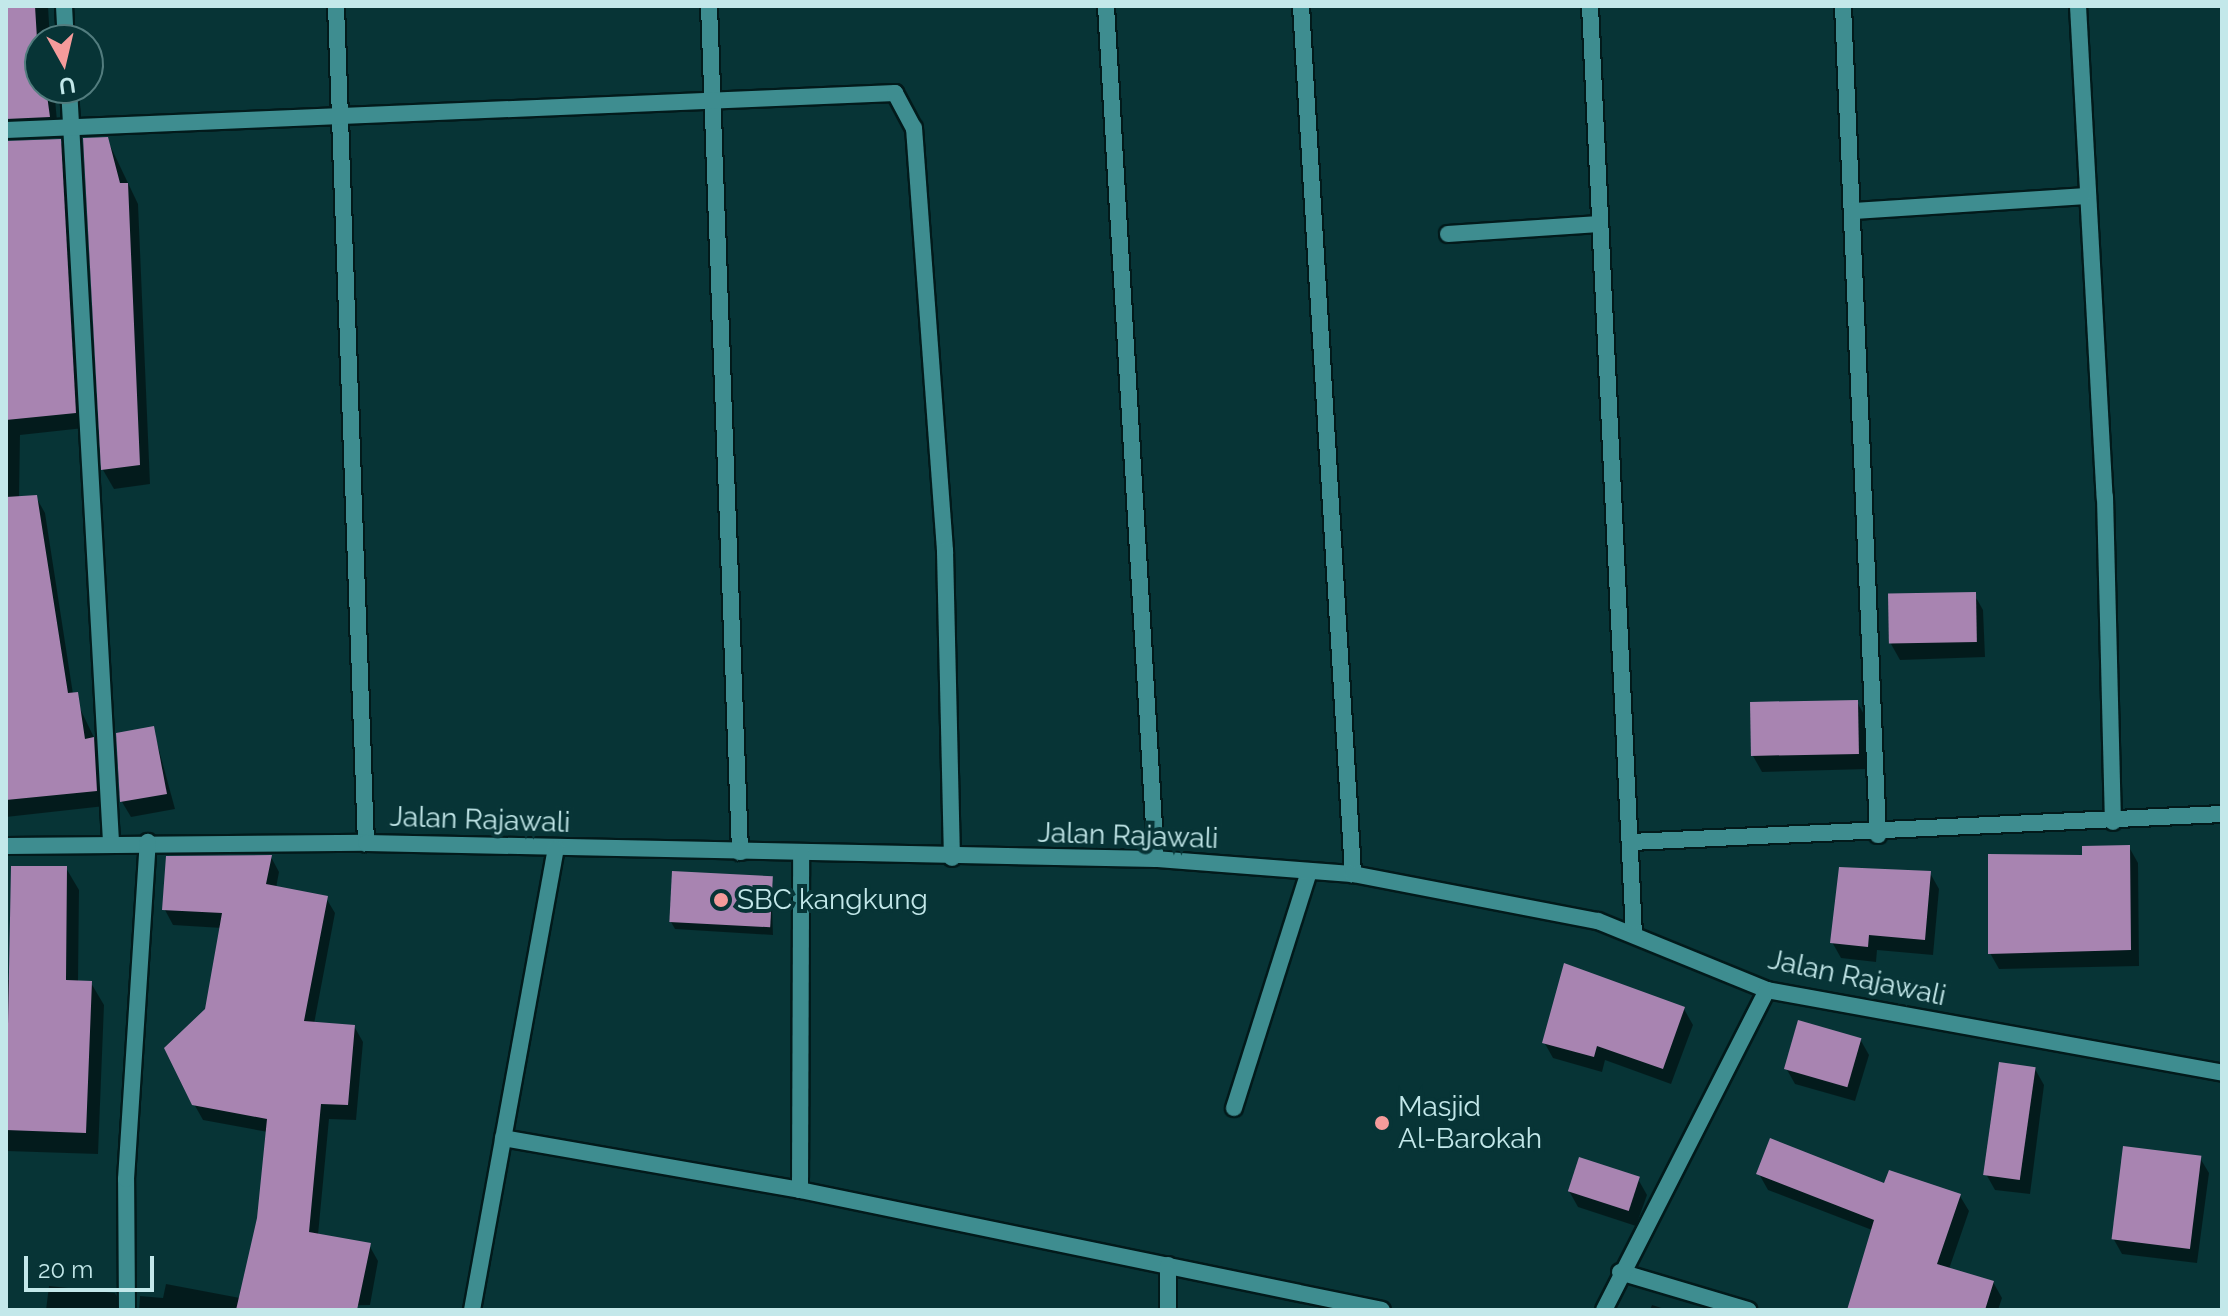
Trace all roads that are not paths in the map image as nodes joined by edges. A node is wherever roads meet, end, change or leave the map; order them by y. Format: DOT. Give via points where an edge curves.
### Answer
graph roads {
  1 [pos="336,6"];
  2 [pos="709,6"];
  3 [pos="1106,6"];
  4 [pos="1301,6"];
  5 [pos="1590,6"];
  6 [pos="1843,6"];
  7 [pos="2078,6"];
  8 [pos="709,102"];
  9 [pos="70,104"];
  10 [pos="340,117"];
  11 [pos="71,127"];
  12 [pos="6,130"];
  13 [pos="2083,196"];
  14 [pos="1854,211"];
  15 [pos="1599,224"];
  16 [pos="1448,234"];
  17 [pos="2222,814"];
  18 [pos="2113,822"];
  19 [pos="1878,835"];
  20 [pos="111,842"];
  21 [pos="148,842"];
  22 [pos="1631,842"];
  23 [pos="366,843"];
  24 [pos="6,846"];
  25 [pos="556,849"];
  26 [pos="740,852"];
  27 [pos="801,852"];
  28 [pos="952,858"];
  29 [pos="1156,859"];
  30 [pos="1309,872"];
  31 [pos="1353,874"];
  32 [pos="1634,934"];
  33 [pos="1767,990"];
  34 [pos="2222,1073"];
  35 [pos="1234,1108"];
  36 [pos="503,1138"];
  37 [pos="800,1190"];
  38 [pos="1168,1265"];
  39 [pos="1620,1272"];
  40 [pos="127,1310"];
  41 [pos="472,1310"];
  42 [pos="1168,1310"];
  43 [pos="1382,1310"];
  44 [pos="1604,1310"];
  45 [pos="1748,1310"];
  1 -- 10 [label="street"];
  2 -- 8 [label="street"];
  3 -- 29 [label="street"];
  4 -- 31 [label="street"];
  5 -- 15 [label="street"];
  6 -- 14 [label="street"];
  7 -- 13 [label="street"];
  8 -- 10 [label="street"];
  8 -- 26 [label="street"];
  8 -- 28 [label="street" via="872,89 895,93 914,128 945,551"];
  9 -- 11 [label="street"];
  10 -- 11 [label="street"];
  10 -- 23 [label="street"];
  11 -- 12 [label="street"];
  11 -- 20 [label="street"];
  13 -- 14 [label="street"];
  13 -- 18 [label="street" via="2105,497"];
  14 -- 19 [label="street"];
  15 -- 16 [label="street"];
  15 -- 22 [label="street"];
  17 -- 18 [label="street"];
  18 -- 19 [label="street"];
  19 -- 22 [label="street"];
  20 -- 21 [label="street, Jalan Rajawali"];
  20 -- 24 [label="street, Jalan Rajawali"];
  21 -- 23 [label="street, Jalan Rajawali"];
  21 -- 40 [label="street" via="126,1179"];
  22 -- 32 [label="street"];
  23 -- 25 [label="street, Jalan Rajawali"];
  25 -- 26 [label="street, Jalan Rajawali"];
  25 -- 36 [label="street"];
  26 -- 27 [label="street, Jalan Rajawali"];
  27 -- 28 [label="street, Jalan Rajawali"];
  27 -- 37 [label="street"];
  28 -- 29 [label="street, Jalan Rajawali"];
  29 -- 30 [label="street, Jalan Rajawali"];
  30 -- 31 [label="street, Jalan Rajawali"];
  30 -- 35 [label="street"];
  31 -- 32 [label="street, Jalan Rajawali"];
  32 -- 33 [label="street, Jalan Rajawali"];
  33 -- 34 [label="street, Jalan Rajawali"];
  33 -- 39 [label="street"];
  36 -- 37 [label="street"];
  36 -- 41 [label="street"];
  37 -- 38 [label="street"];
  38 -- 42 [label="street"];
  38 -- 43 [label="street"];
  39 -- 44 [label="street"];
  39 -- 45 [label="street"];
}
